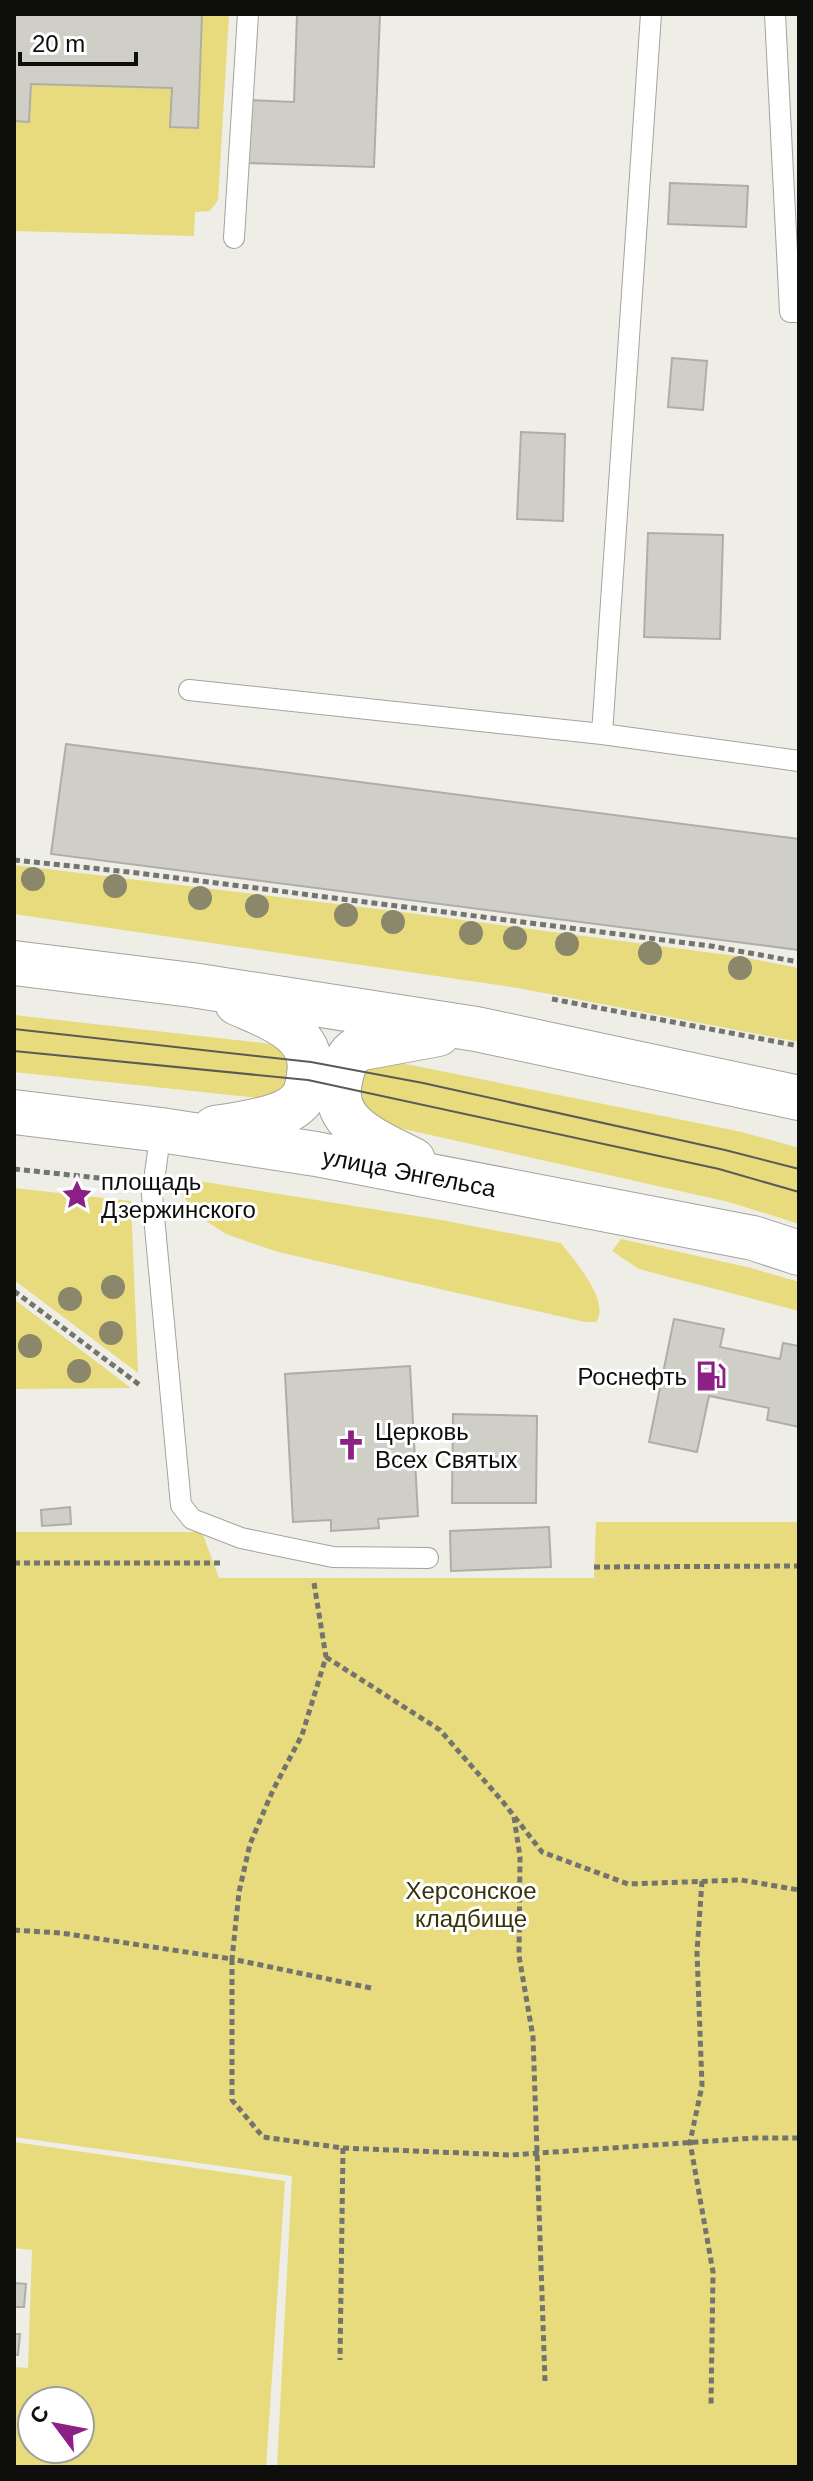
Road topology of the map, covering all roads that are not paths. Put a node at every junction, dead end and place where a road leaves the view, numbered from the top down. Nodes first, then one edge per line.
1 (248, 14) edge
2 (651, 14) edge
3 (775, 14) edge
4 (234, 238) dead end
5 (799, 312) edge
6 (189, 690) dead end
7 (602, 734) junction
8 (799, 761) edge
9 (14, 963) edge
10 (192, 985) junction
11 (476, 1029) junction
12 (799, 1098) edge
13 (14, 1112) edge
14 (161, 1130) junction
15 (450, 1178) junction
16 (799, 1253) edge
17 (428, 1558) dead end

1 - 4 lane
2 - 7 lane
3 - 5 lane
6 - 7 lane
7 - 8 lane
9 - 10 main road
10 - 11 main road
10 - 14 main road
11 - 12 main road
11 - 15 main road
13 - 14 main road, улица Энгельса
14 - 15 main road, улица Энгельса
14 - 17 lane
15 - 16 main road, улица Энгельса

